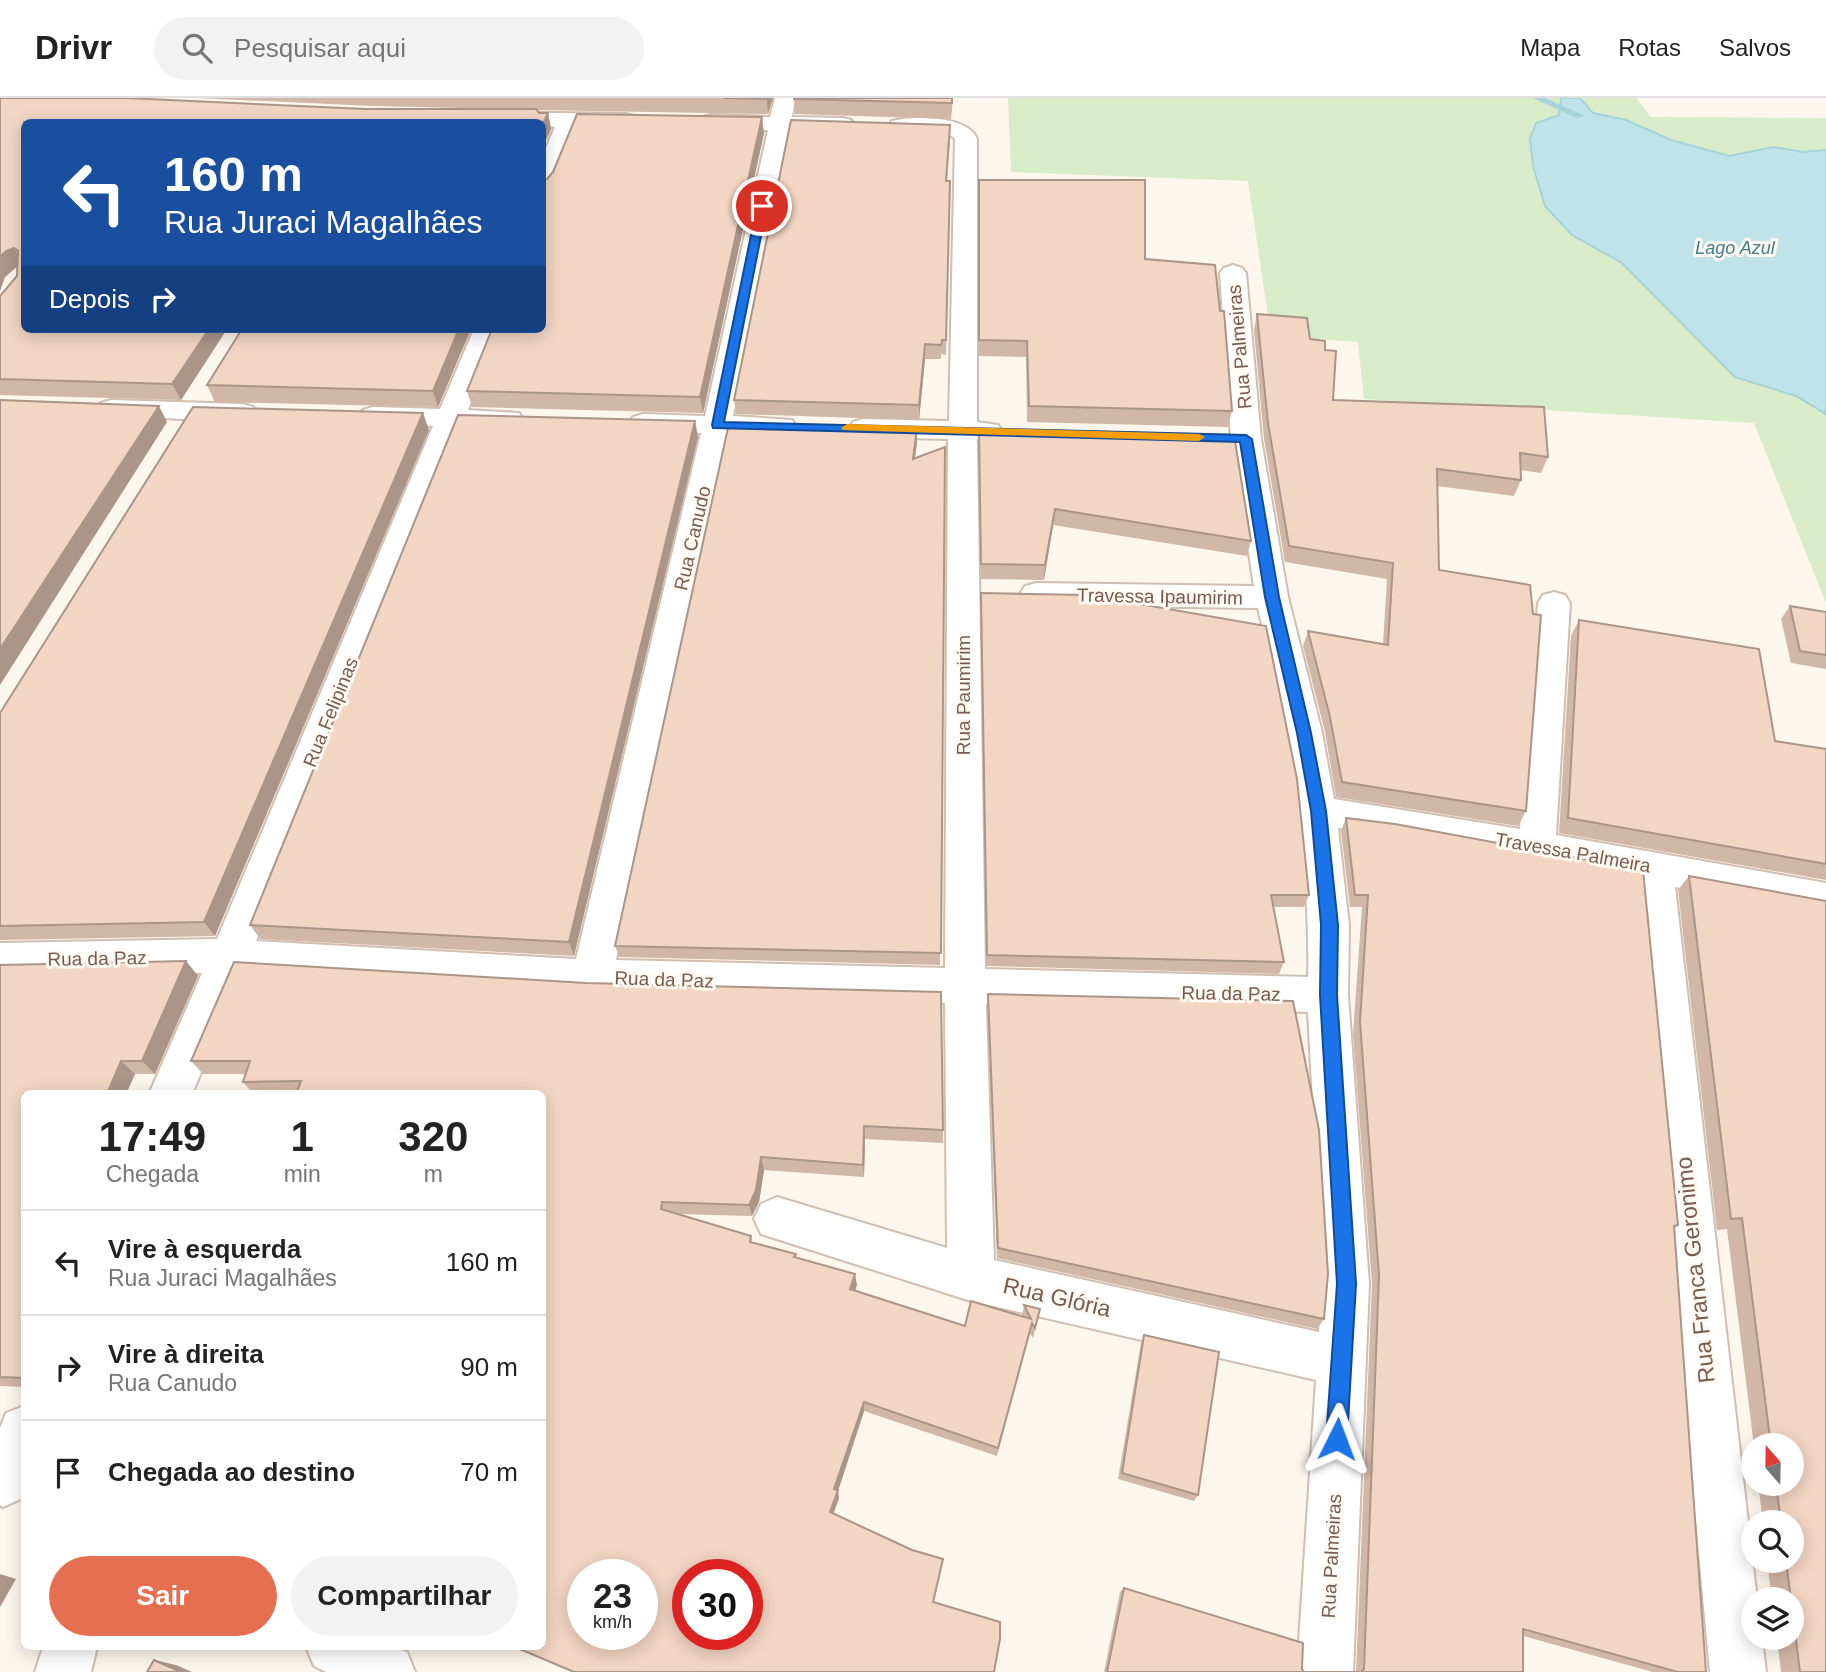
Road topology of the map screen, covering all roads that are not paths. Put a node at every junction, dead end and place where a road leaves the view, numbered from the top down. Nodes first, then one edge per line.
1 (782, 111) edge
2 (471, 118) edge
3 (520, 119) edge
4 (546, 120) edge
5 (569, 120) junction
6 (653, 122) edge
7 (695, 122) edge
8 (546, 177) edge
9 (1233, 273) dead end
10 (485, 333) edge
11 (82, 408) edge
12 (274, 414) edge
13 (342, 415) edge
14 (452, 417) junction
15 (536, 419) edge
16 (620, 422) edge
17 (718, 425) junction
18 (961, 430) junction
19 (1016, 432) edge
20 (986, 594) junction
21 (1272, 597) junction
22 (1554, 603) dead end
23 (1318, 811) junction
24 (1537, 846) junction
25 (1654, 867) junction
26 (1826, 899) edge
27 (230, 956) junction
28 (0, 960) edge
29 (593, 977) junction
30 (963, 988) junction
31 (1328, 995) junction
32 (172, 1090) edge
33 (777, 1219) dead end
34 (971, 1278) junction
35 (1341, 1361) junction
36 (21, 1442) edge
37 (9, 1485) edge
38 (70, 1650) edge
39 (339, 1650) edge
40 (63, 1672) edge
41 (387, 1672) edge
42 (1325, 1672) edge
43 (1738, 1672) edge

1 - 7 street
1 - 17 street, Rua Canudo
1 - 18 street, Rua Paumirim
2 - 3 street
4 - 5 street
5 - 6 street
5 - 8 street
9 - 21 street, Rua Palmeiras
10 - 14 street, Rua Felipinas
11 - 12 street
13 - 14 street
14 - 15 street
14 - 27 street, Rua Felipinas
16 - 17 street
17 - 18 street
17 - 29 street, Rua Canudo
18 - 19 street
18 - 20 street, Rua Paumirim
20 - 21 street, Travessa Ipaumirim
20 - 30 street, Rua Paumirim
21 - 23 street, Rua Palmeiras
22 - 24 street
23 - 24 street, Travessa Palmeira
23 - 31 street, Rua Palmeiras
24 - 25 street, Travessa Palmeira
25 - 26 street, Travessa Palmeira
25 - 43 street, Rua Franca Geronimo
27 - 28 street, Rua da Paz
27 - 29 street, Rua da Paz
27 - 32 street, Rua Felipinas
29 - 30 street, Rua da Paz
30 - 31 street, Rua da Paz
30 - 34 street, Rua Paumirim
31 - 35 street, Rua Palmeiras
33 - 34 street, Rua Glória
34 - 35 street, Rua Glória
35 - 42 street, Rua Palmeiras
36 - 37 street
38 - 40 street
39 - 41 street

